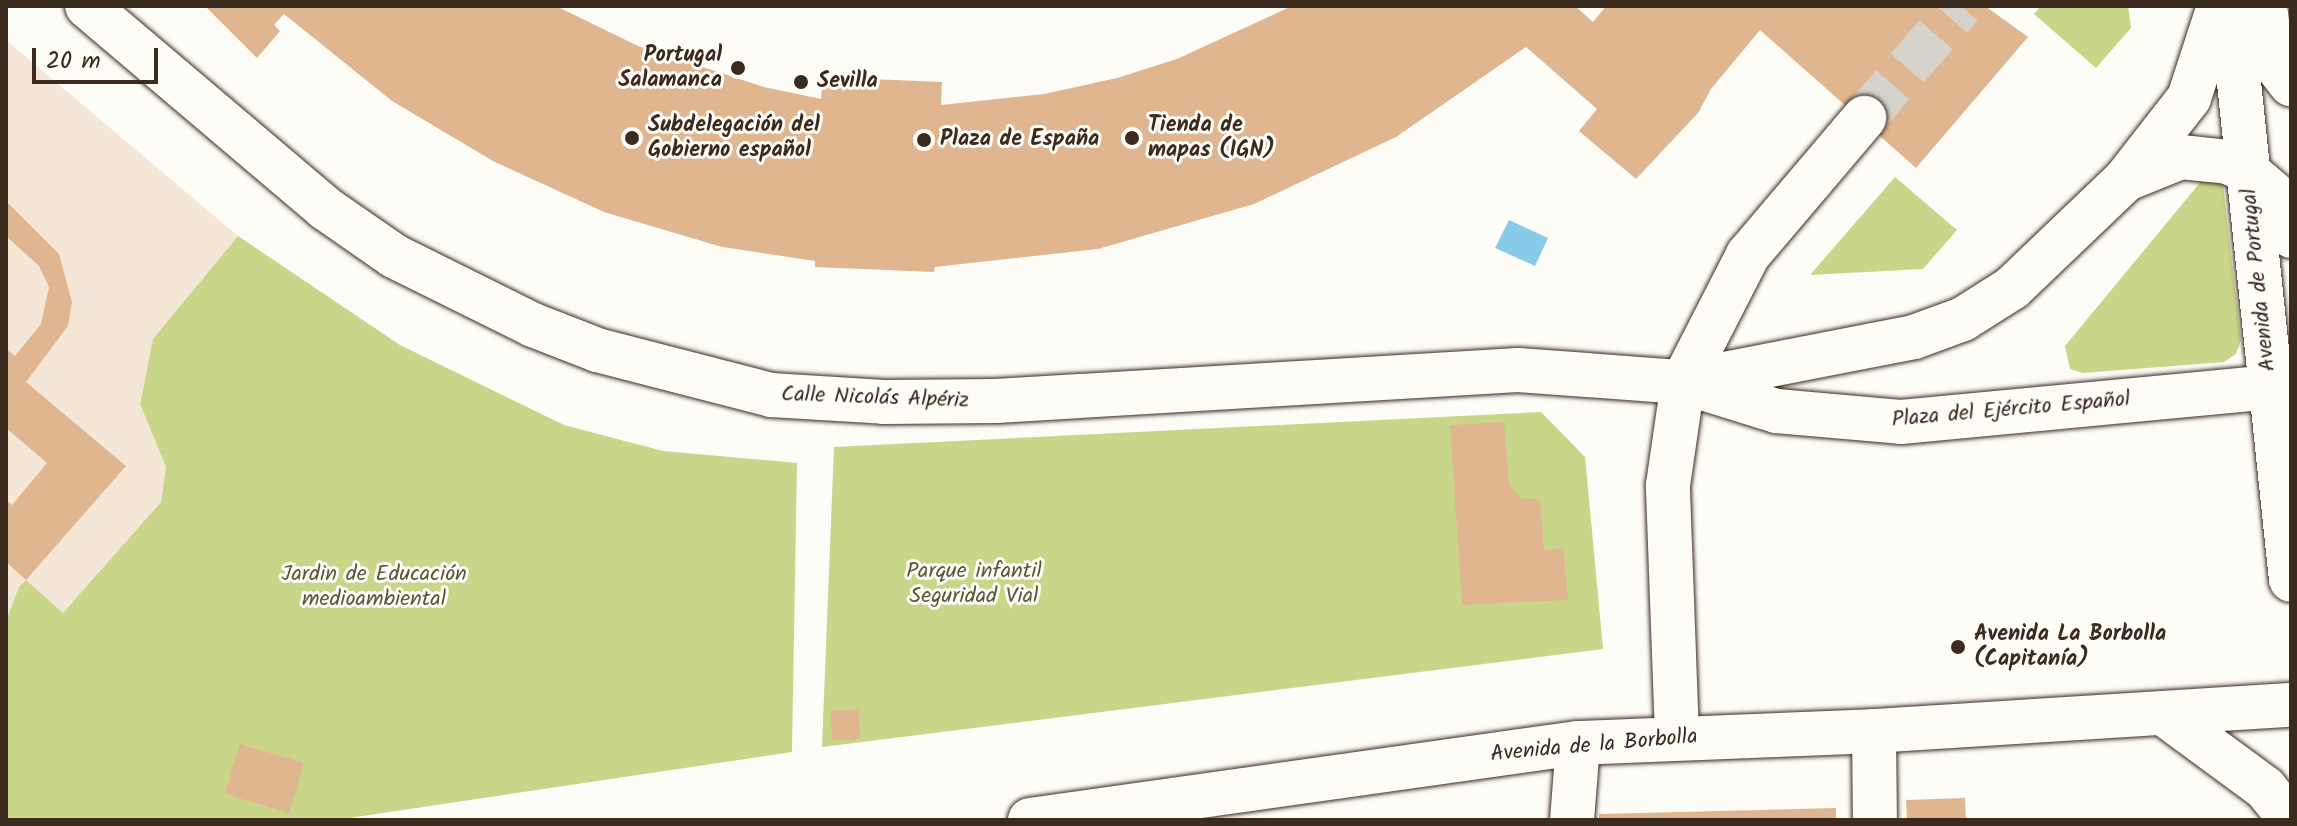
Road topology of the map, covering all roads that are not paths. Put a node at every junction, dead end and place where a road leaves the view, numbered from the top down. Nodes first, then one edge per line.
1 (87, 6) edge
2 (2219, 6) edge
3 (2231, 6) edge
4 (2265, 6) edge
5 (2291, 84) edge
6 (1864, 118) tunnel mouth
7 (2247, 171) junction
8 (2125, 180) junction
9 (2291, 236) edge
10 (1683, 382) junction
11 (2271, 387) junction
12 (2291, 580) edge
13 (2291, 705) edge
14 (2163, 713) junction
15 (1874, 731) junction
16 (1677, 736) junction
17 (1578, 743) junction
18 (1030, 820) edge
19 (1572, 820) edge
20 (1875, 820) edge
21 (2291, 820) edge

1 - 10 street, Calle Nicolás Alpériz
2 - 8 street
3 - 7 street, Avenida de Portugal
4 - 5 street
6 - 10 street
7 - 8 street
7 - 9 street, Avenida de Portugal
7 - 11 street, Avenida de Portugal
8 - 10 street
10 - 11 street, Plaza del Ejército Español
10 - 16 street
11 - 12 street, Avenida de Portugal
13 - 14 street, Avenida de la Borbolla
14 - 15 street, Avenida de la Borbolla
14 - 21 street
15 - 16 street, Avenida de la Borbolla
15 - 20 street
16 - 17 street, Avenida de la Borbolla
17 - 18 street, Avenida de la Borbolla
17 - 19 street

